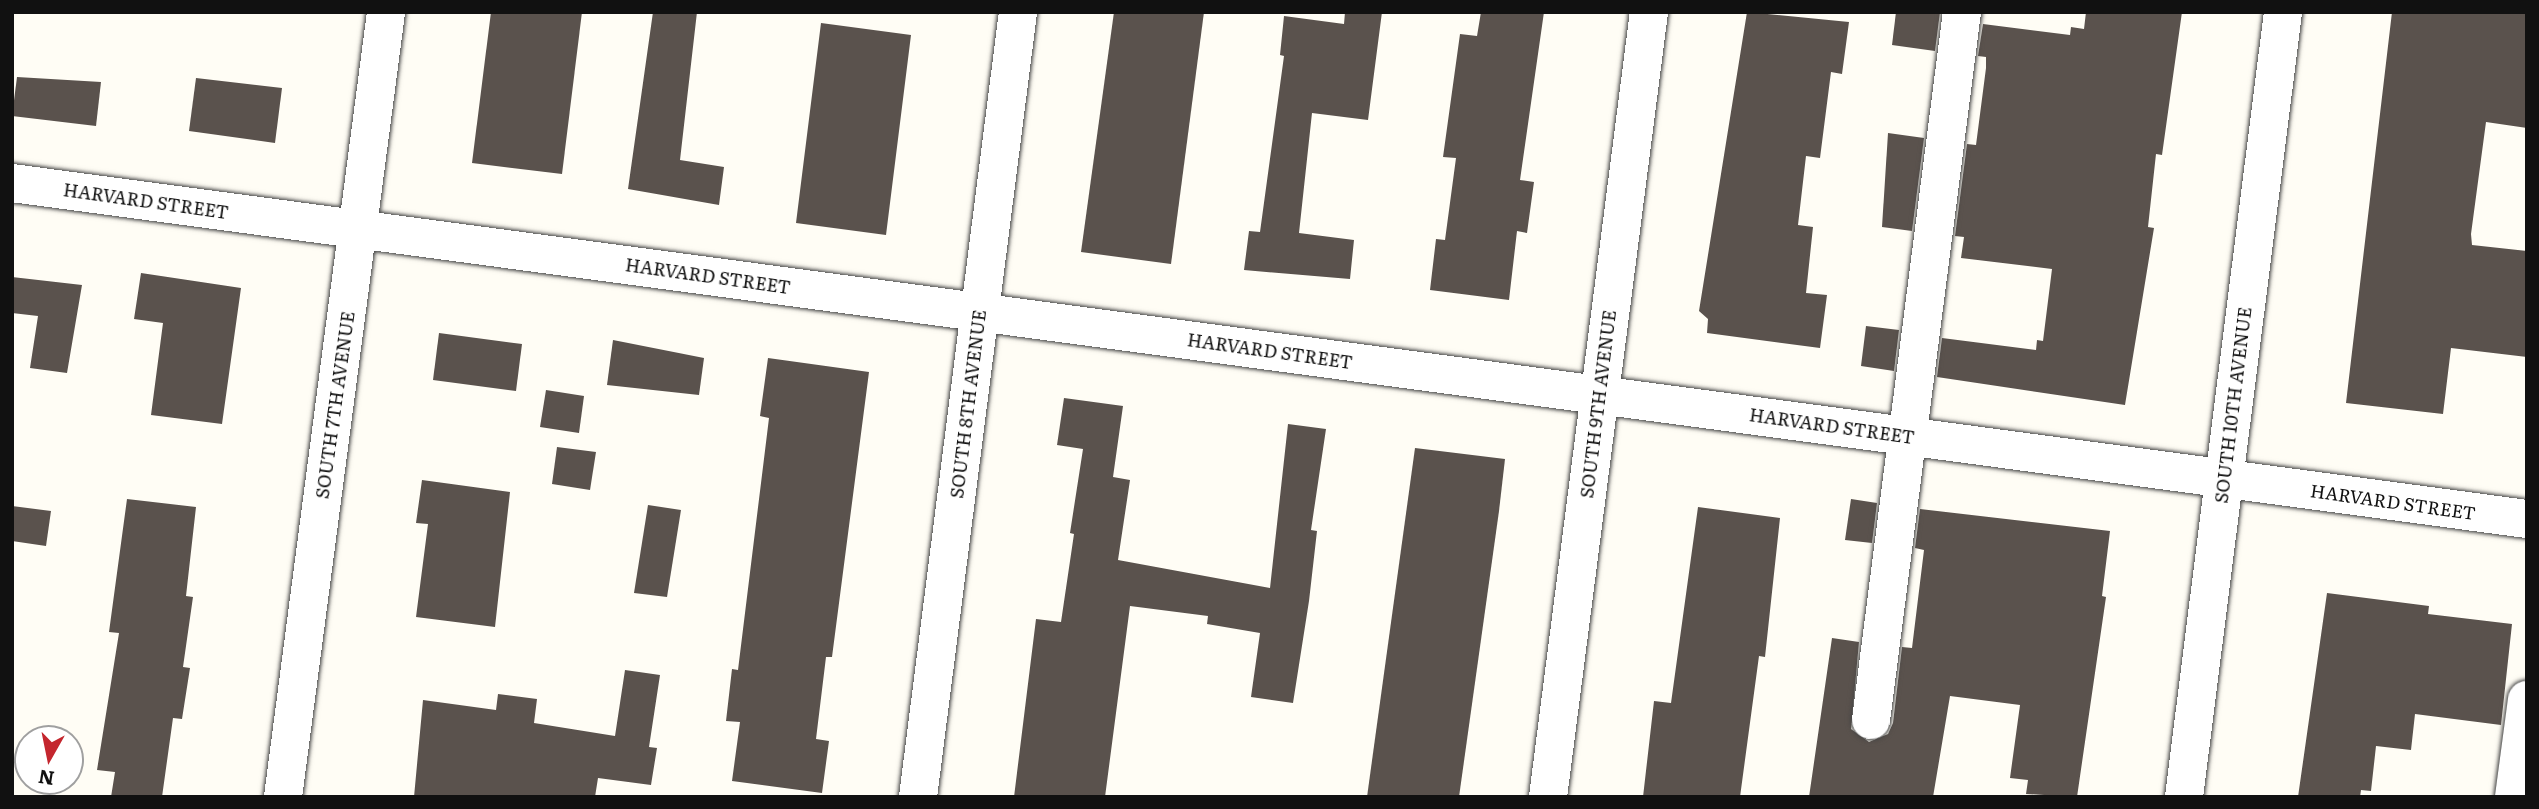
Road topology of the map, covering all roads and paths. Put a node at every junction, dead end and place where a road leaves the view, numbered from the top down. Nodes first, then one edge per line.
1 (386, 12) edge
2 (1018, 12) edge
3 (1649, 12) edge
4 (1962, 12) edge
5 (2283, 12) edge
6 (12, 183) edge
7 (359, 229) junction
8 (979, 312) junction
9 (1600, 395) junction
10 (1908, 436) junction
11 (2224, 479) junction
12 (2527, 520) edge
13 (2527, 701) edge
14 (1871, 720) dead end
15 (284, 797) edge
16 (918, 797) edge
17 (1548, 797) edge
18 (2184, 797) edge
19 (2514, 797) edge

1 - 7 street, SOUTH 7TH AVENUE
2 - 8 street, SOUTH 8TH AVENUE
3 - 9 street, SOUTH 9TH AVENUE
4 - 10 street
5 - 11 street, SOUTH 10TH AVENUE
6 - 7 street, HARVARD STREET
7 - 8 street, HARVARD STREET
7 - 15 street, SOUTH 7TH AVENUE
8 - 9 street, HARVARD STREET
8 - 16 street, SOUTH 8TH AVENUE
9 - 10 street, HARVARD STREET
9 - 17 street, SOUTH 9TH AVENUE
10 - 11 street, HARVARD STREET
10 - 14 street
11 - 12 street, HARVARD STREET
11 - 18 street, SOUTH 10TH AVENUE
13 - 19 street

